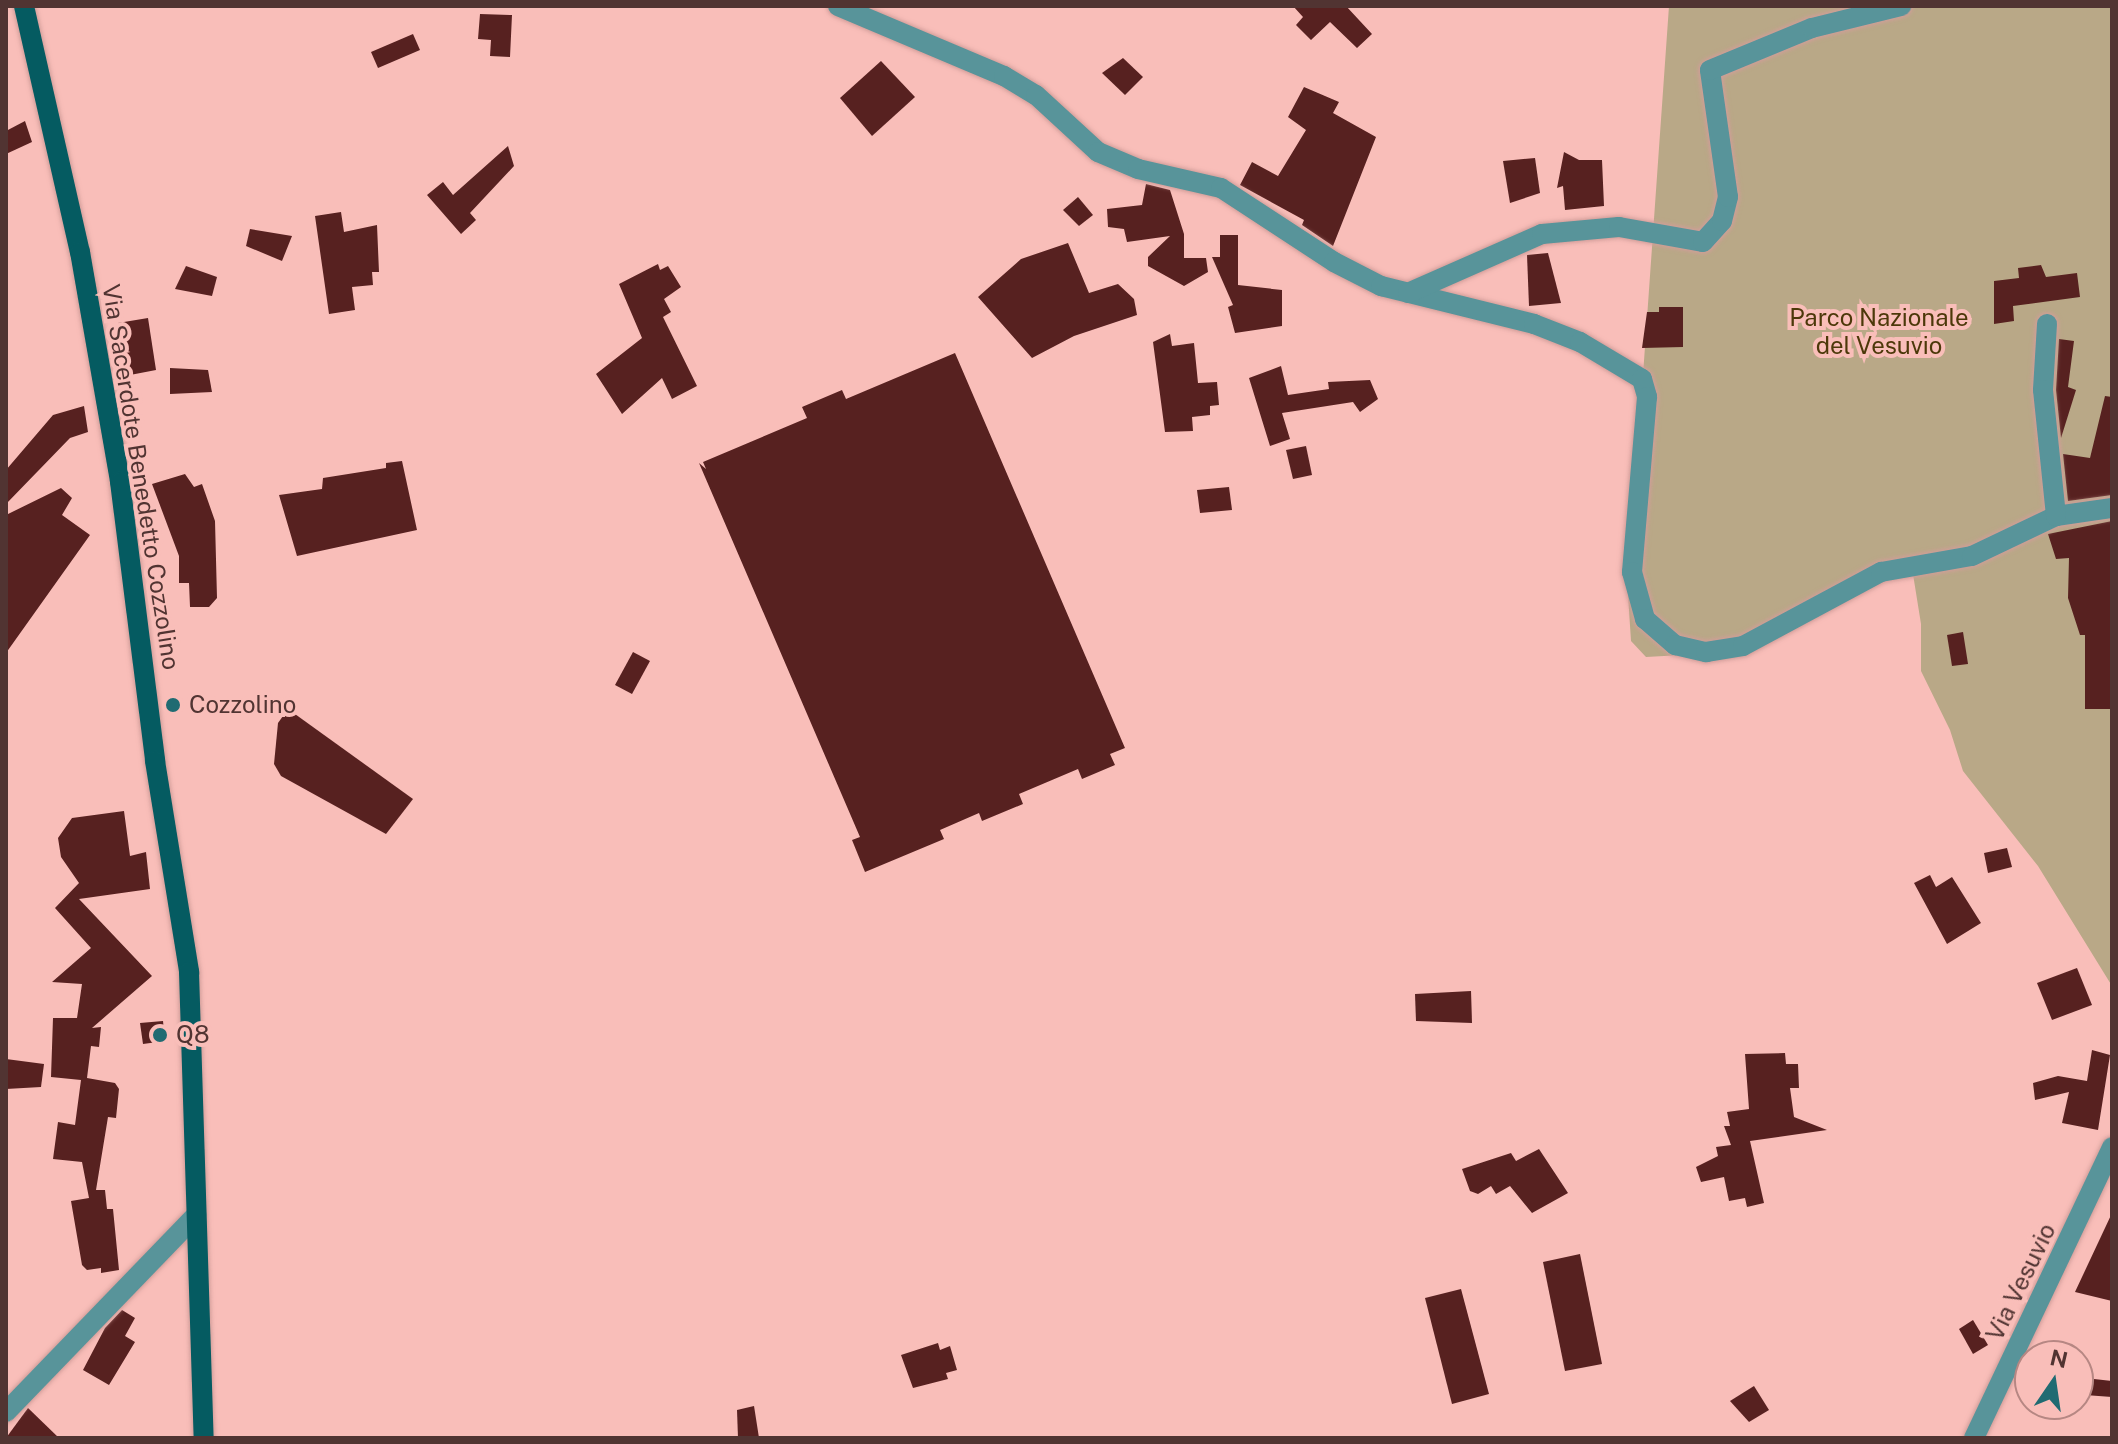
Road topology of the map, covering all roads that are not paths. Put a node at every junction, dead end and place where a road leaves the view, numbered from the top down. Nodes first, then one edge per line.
1 (24, 6) edge
2 (838, 6) edge
3 (1901, 6) edge
4 (1408, 293) junction
5 (2047, 324) dead end
6 (2112, 508) edge
7 (2056, 516) junction
8 (2112, 1147) edge
9 (196, 1215) junction
10 (6, 1412) edge
11 (204, 1438) edge
12 (1974, 1438) edge

1 - 9 main road, Via Sacerdote Benedetto Cozzolino
2 - 4 street
3 - 4 street
4 - 7 street
5 - 7 street
6 - 7 street
8 - 12 street, Via Vesuvio
9 - 10 street
9 - 11 main road, Via Sacerdote Benedetto Cozzolino

